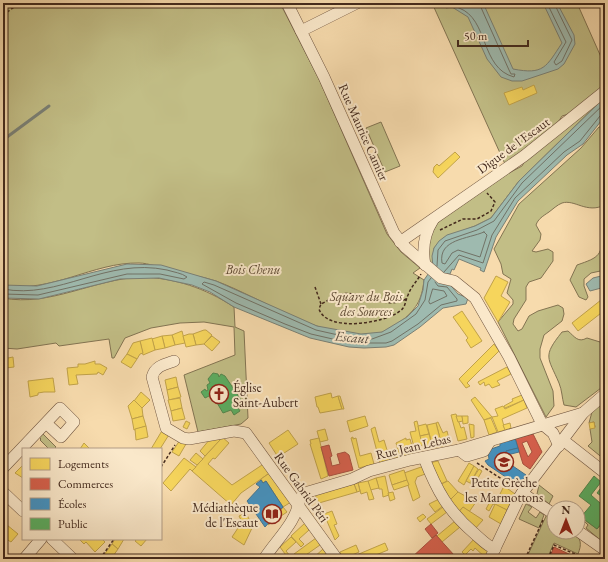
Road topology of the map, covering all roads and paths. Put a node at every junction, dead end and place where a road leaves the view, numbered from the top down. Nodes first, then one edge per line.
1 (20, 3) edge
2 (287, 3) edge
3 (357, 3) edge
4 (3, 15) edge
5 (301, 31) junction
6 (605, 91) edge
7 (487, 181) junction
8 (435, 218) junction
9 (436, 231) dead end
10 (400, 242) junction
11 (428, 267) junction
12 (315, 287) dead end
13 (406, 298) junction
14 (321, 304) junction
15 (174, 361) dead end
16 (605, 394) edge
17 (583, 413) junction
18 (46, 423) dead end
19 (542, 424) junction
20 (181, 436) junction
21 (561, 443) junction
22 (22, 448) edge
23 (22, 448) edge
24 (424, 458) junction
25 (472, 460) dead end
26 (162, 465) edge
27 (3, 468) edge
28 (605, 474) edge
29 (3, 492) edge
30 (522, 493) junction
31 (299, 505) junction
32 (546, 509) edge
33 (22, 510) edge
34 (546, 521) edge
35 (586, 537) edge
36 (40, 540) edge
37 (53, 540) edge
38 (113, 540) edge
39 (605, 550) edge
40 (492, 554) edge
41 (582, 557) dead end
42 (24, 559) edge
43 (74, 559) edge
44 (100, 559) edge
45 (264, 559) edge
46 (337, 559) edge
47 (525, 559) edge
48 (548, 559) edge

1 - 4 path
2 - 5 street, Rue Maurice Camier
3 - 5 street
5 - 10 street, Rue Maurice Camier
6 - 7 street, Digue de l'Escaut
7 - 8 street, Digue de l'Escaut
7 - 9 path
8 - 10 street, Digue de l'Escaut
8 - 11 street, Digue de l'Escaut
10 - 11 street, Rue Maurice Camier
11 - 13 path
11 - 19 street, Rue Maurice Camier
12 - 14 path
13 - 14 path
13 - 14 path
15 - 20 street
16 - 17 street
17 - 19 street, Rue Jean Lebas
17 - 21 street
18 - 23 street
19 - 21 street, Rue Maurice Camier
19 - 24 street, Rue Jean Lebas
20 - 26 path
20 - 31 street, Rue Gabriel Péri
21 - 28 street, Rue Maurice Camier
21 - 30 street
22 - 27 street
24 - 31 street, Rue Jean Lebas
24 - 40 street
25 - 30 path
29 - 33 street
30 - 32 street
30 - 40 street
31 - 45 street, Rue Jean Lebas
31 - 46 street, Rue Gabriel Péri
34 - 47 path
35 - 39 street
36 - 42 street
37 - 43 street
38 - 44 path
41 - 48 path

